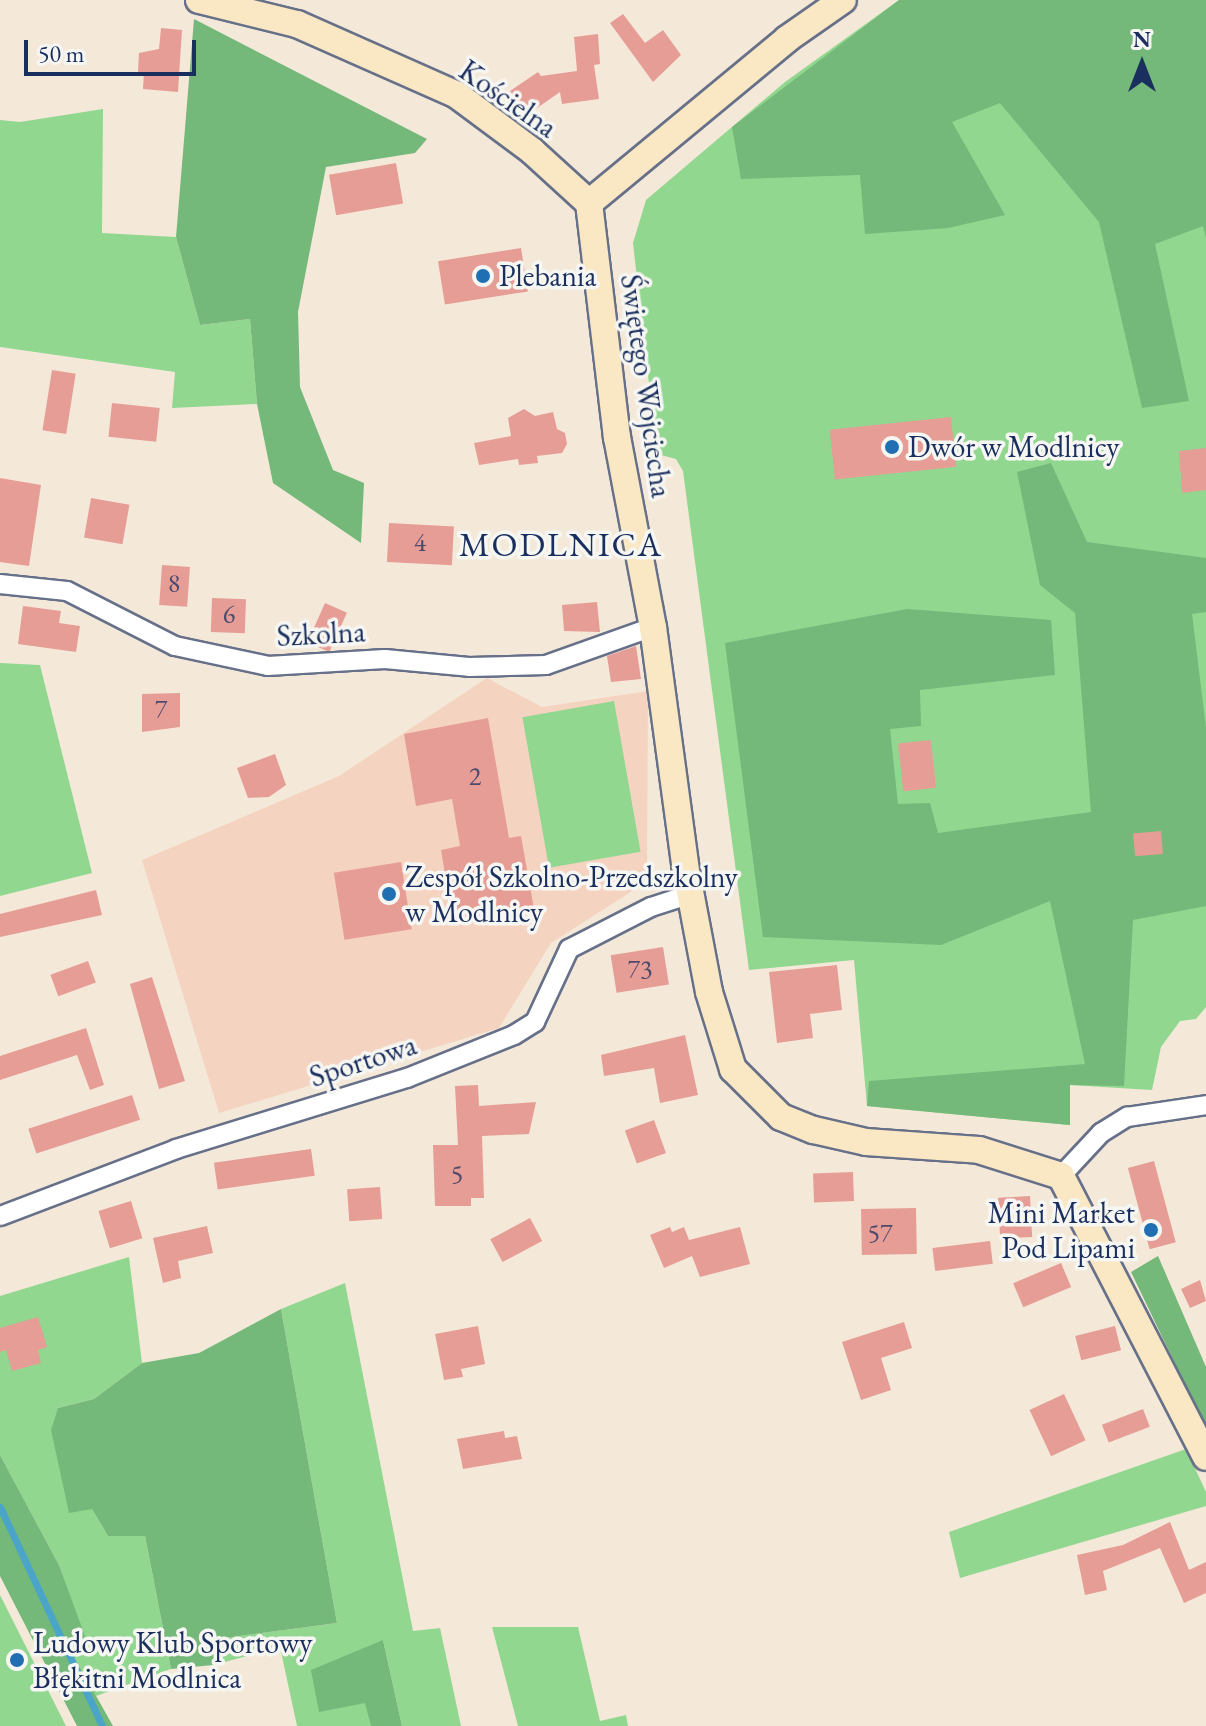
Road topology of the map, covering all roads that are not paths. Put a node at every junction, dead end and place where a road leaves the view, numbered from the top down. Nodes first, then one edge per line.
1 (199, 0) edge
2 (843, 0) edge
3 (589, 203) junction
4 (0, 584) edge
5 (653, 627) junction
6 (694, 893) junction
7 (1206, 1105) edge
8 (1061, 1176) junction
9 (0, 1216) edge
10 (1206, 1457) edge

1 - 3 street, Kościelna
2 - 3 street
3 - 5 street, Świętego Wojciecha
4 - 5 street, Szkolna
5 - 6 street, Świętego Wojciecha
6 - 8 street, Świętego Wojciecha
6 - 9 street, Sportowa
7 - 8 street
8 - 10 street

